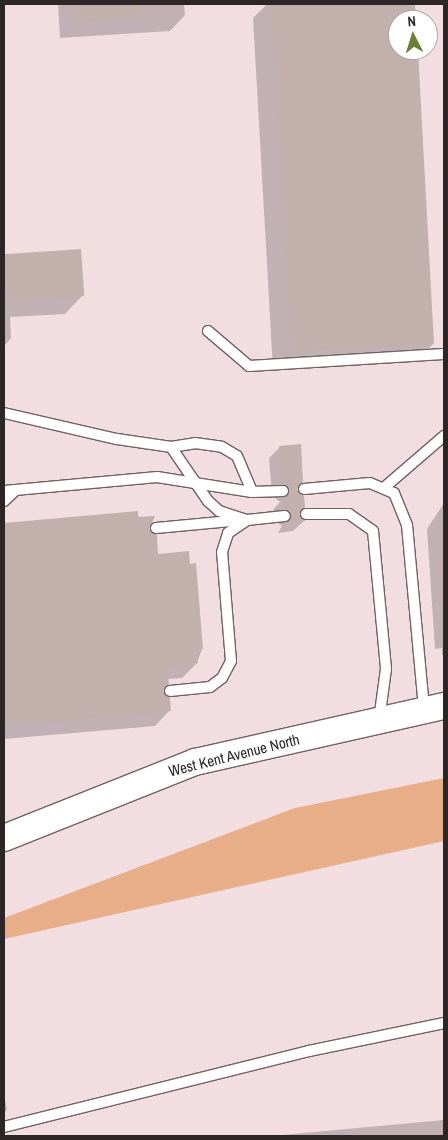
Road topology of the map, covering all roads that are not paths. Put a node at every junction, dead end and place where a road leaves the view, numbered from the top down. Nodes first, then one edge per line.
1 (208, 331) dead end
2 (444, 354) edge
3 (4, 412) edge
4 (444, 436) edge
5 (171, 447) junction
6 (196, 483) junction
7 (386, 486) junction
8 (304, 489) dead end
9 (17, 490) junction
10 (4, 491) edge
11 (283, 491) dead end
12 (252, 492) junction
13 (4, 501) edge
14 (306, 514) dead end
15 (285, 516) dead end
16 (248, 520) junction
17 (156, 528) dead end
18 (170, 691) dead end
19 (434, 708) edge
20 (379, 720) junction
21 (4, 838) edge
22 (444, 1023) edge
23 (4, 1127) edge

1 - 2 lane
3 - 5 lane
4 - 7 lane
5 - 6 lane
5 - 12 lane
6 - 9 lane
6 - 12 lane
6 - 16 lane
7 - 8 lane
7 - 19 lane
9 - 10 lane
9 - 13 lane
11 - 12 lane
14 - 20 lane
15 - 16 lane
16 - 17 lane
16 - 18 lane
19 - 20 street, West Kent Avenue North
20 - 21 street, West Kent Avenue North
22 - 23 lane

